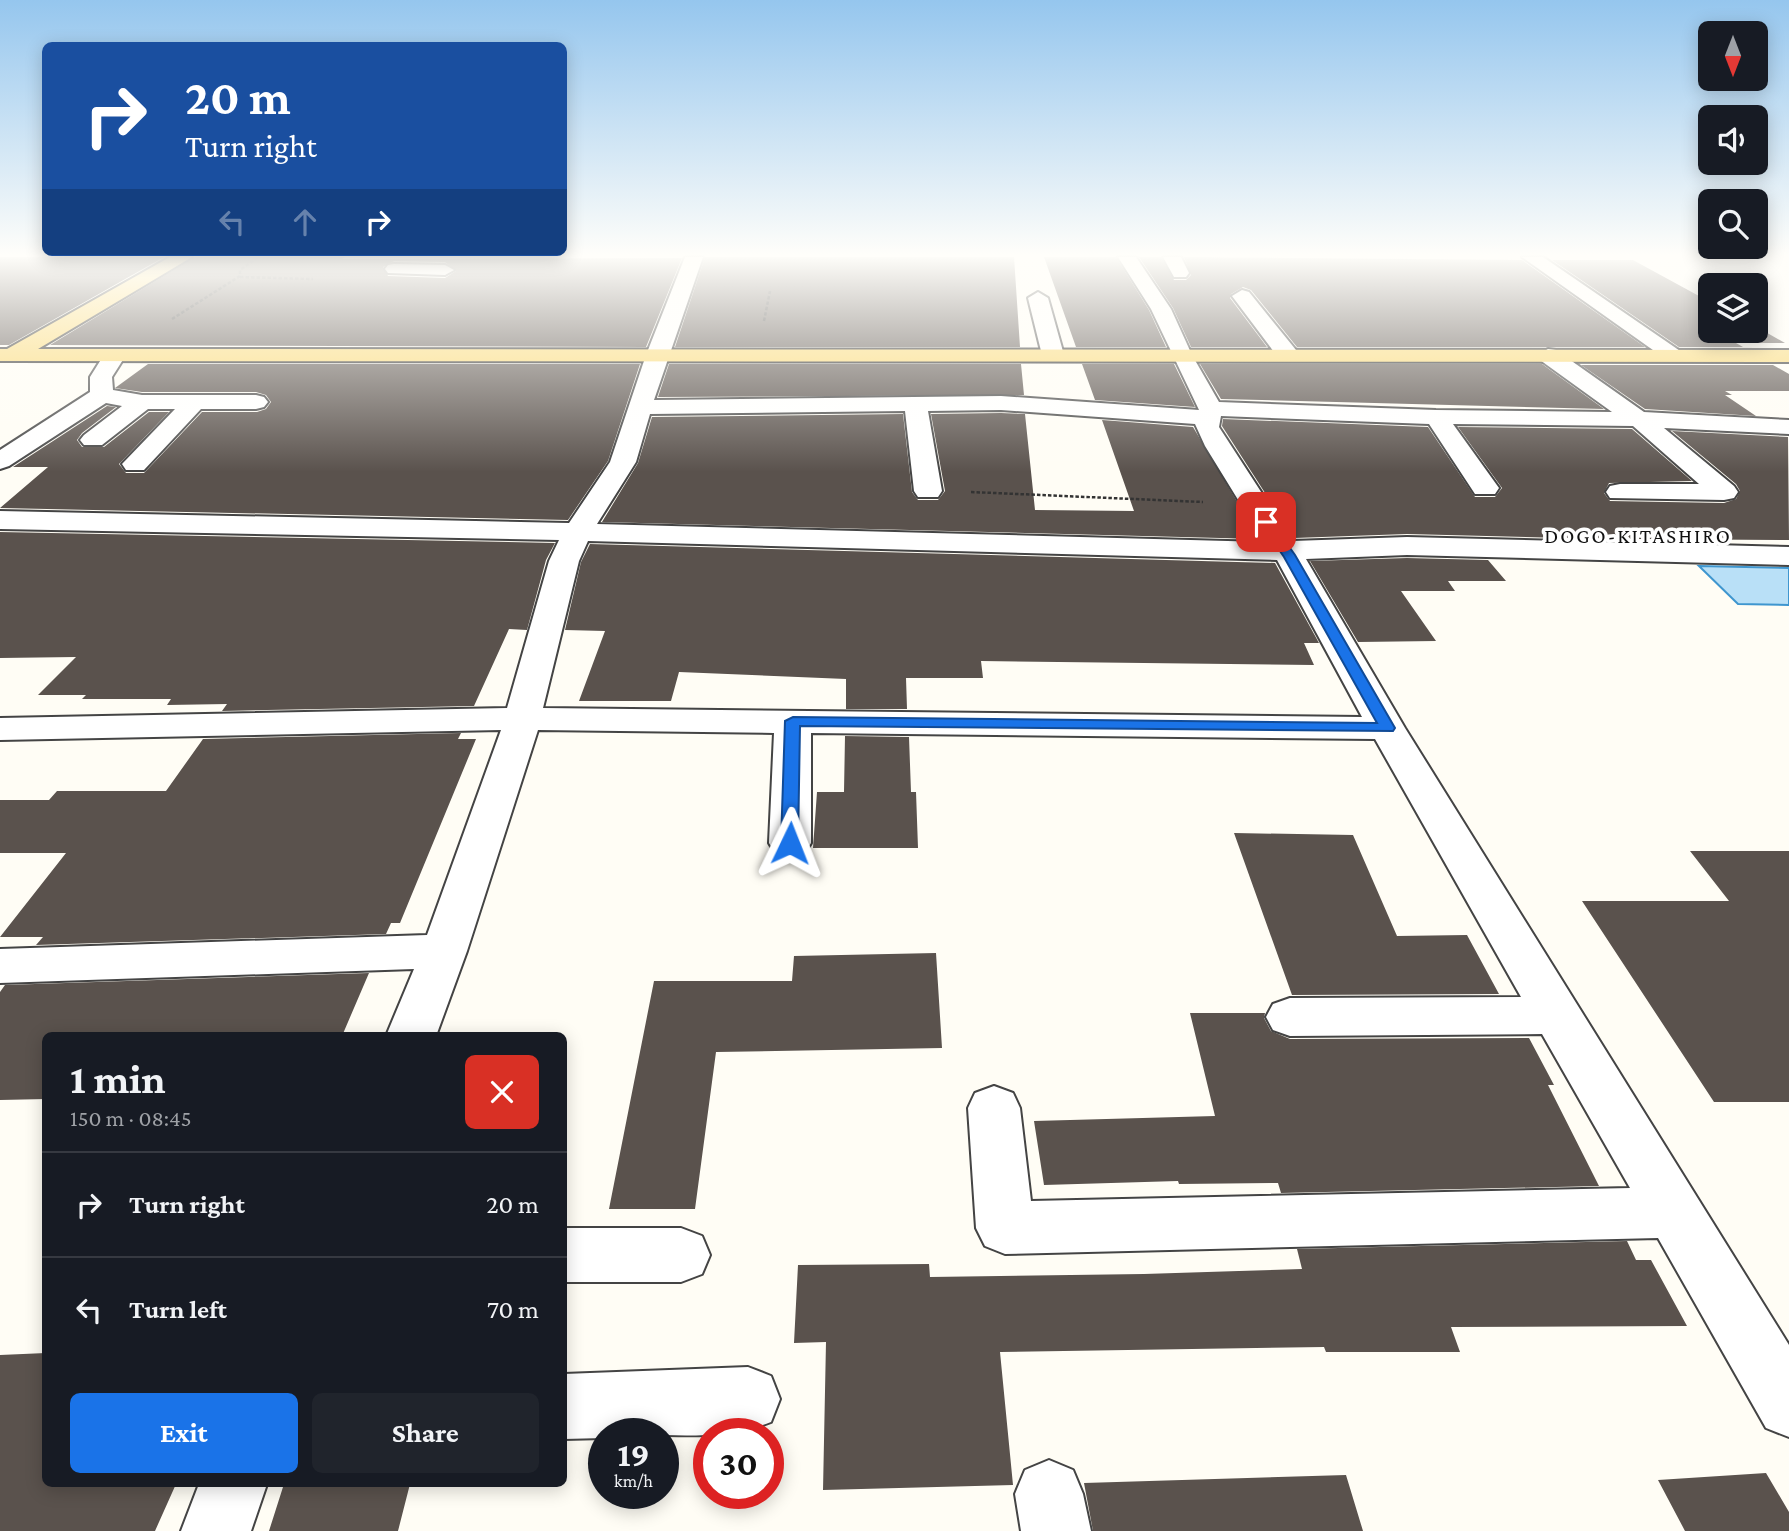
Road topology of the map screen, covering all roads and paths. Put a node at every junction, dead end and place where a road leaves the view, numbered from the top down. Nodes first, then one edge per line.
1 (56, 328) edge
2 (157, 328) edge
3 (667, 328) edge
4 (1046, 328) edge
5 (1169, 328) edge
6 (1267, 328) edge
7 (1636, 328) edge
8 (115, 355) junction
9 (657, 355) junction
10 (1053, 355) junction
11 (1181, 355) junction
12 (1288, 355) junction
13 (1548, 355) junction
14 (1675, 355) junction
15 (1789, 356) edge
16 (4, 358) edge
17 (103, 395) junction
18 (142, 402) junction
19 (195, 402) junction
20 (256, 402) dead end
21 (912, 404) junction
22 (643, 407) junction
23 (1210, 413) junction
24 (1436, 417) junction
25 (1637, 419) junction
26 (1789, 427) edge
27 (93, 440) dead end
28 (0, 461) edge
29 (135, 464) dead end
30 (1485, 488) dead end
31 (928, 491) joint
32 (1620, 492) dead end
33 (1256, 504) junction
34 (0, 520) edge
35 (577, 532) junction
36 (1283, 549) junction
37 (1789, 556) edge
38 (522, 719) junction
39 (793, 721) junction
40 (1387, 728) junction
41 (0, 729) edge
42 (790, 843) dead end
43 (444, 951) junction
44 (0, 966) edge
45 (1558, 1015) junction
46 (1290, 1017) dead end
47 (413, 1032) edge
48 (994, 1108) dead end
49 (1674, 1212) junction
50 (567, 1255) edge
51 (681, 1255) dead end
52 (748, 1399) dead end
53 (1789, 1405) edge
54 (567, 1407) edge
55 (232, 1487) edge
56 (216, 1531) edge

1 - 16 main road
2 - 8 path
3 - 9 street
4 - 10 street
5 - 11 street
6 - 12 street
7 - 14 street
8 - 9 main road
8 - 16 main road
8 - 17 street
9 - 10 main road
9 - 22 street
10 - 11 main road
11 - 12 main road
11 - 23 street
12 - 13 main road
13 - 14 main road
13 - 25 street
14 - 15 main road
17 - 18 street
17 - 28 street
18 - 19 street
18 - 27 street
19 - 20 street
19 - 29 street
21 - 22 street
21 - 23 street
21 - 31 street
22 - 35 street
23 - 24 street
23 - 33 street
24 - 25 street
24 - 30 street
25 - 26 street
25 - 32 street
31 - 33 path
33 - 36 street
34 - 35 street
35 - 36 street
35 - 38 street
36 - 37 street
36 - 40 street
38 - 39 street
38 - 41 street
38 - 43 street
39 - 40 street
39 - 42 street
40 - 45 street
43 - 44 street
43 - 47 street
45 - 46 street
45 - 49 street
48 - 49 street
49 - 53 street
50 - 51 street
52 - 54 street
55 - 56 street

